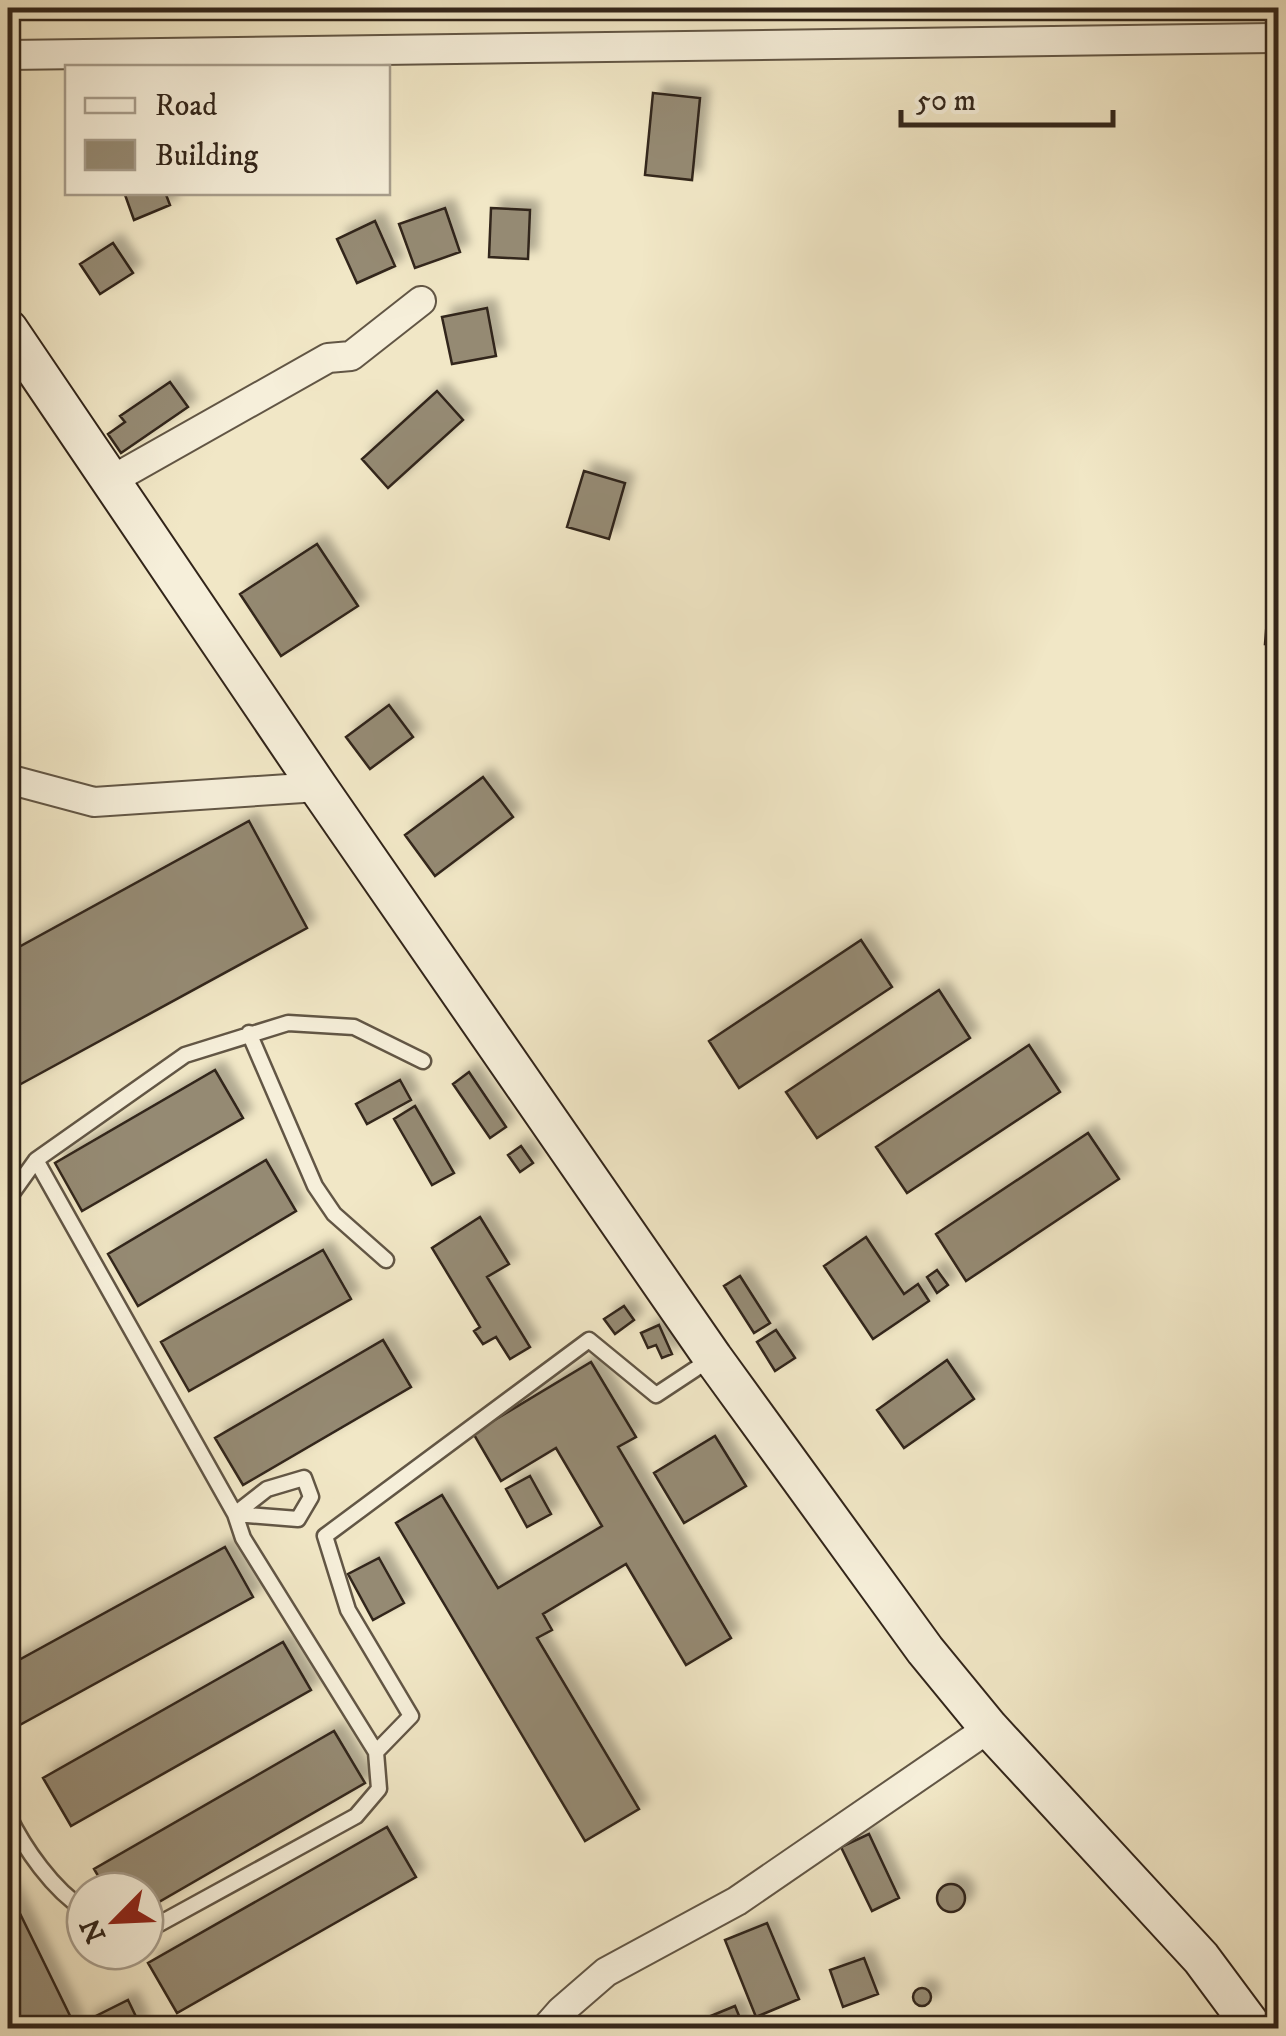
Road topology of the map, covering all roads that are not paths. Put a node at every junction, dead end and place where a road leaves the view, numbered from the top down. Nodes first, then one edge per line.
1 (1278, 38) edge
2 (8, 55) edge
3 (420, 301) dead end
4 (8, 329) edge
5 (112, 480) junction
6 (8, 779) edge
7 (318, 787) junction
8 (249, 1033) junction
9 (423, 1061) dead end
10 (36, 1160) junction
11 (8, 1199) edge
12 (386, 1260) dead end
13 (713, 1358) junction
14 (235, 1514) junction
15 (989, 1728) junction
16 (376, 1752) junction
17 (8, 1815) edge
18 (65, 1894) edge
19 (165, 1921) edge
20 (546, 2028) edge
21 (1254, 2028) edge

1 - 2 street
3 - 5 street
4 - 5 main road
5 - 7 main road
6 - 7 street
7 - 13 main road
8 - 9 lane
8 - 10 lane
8 - 12 lane
10 - 11 lane
10 - 14 lane
13 - 15 main road
13 - 16 lane
14 - 14 lane
14 - 16 lane
15 - 20 street
15 - 21 main road
16 - 19 lane
17 - 18 lane

